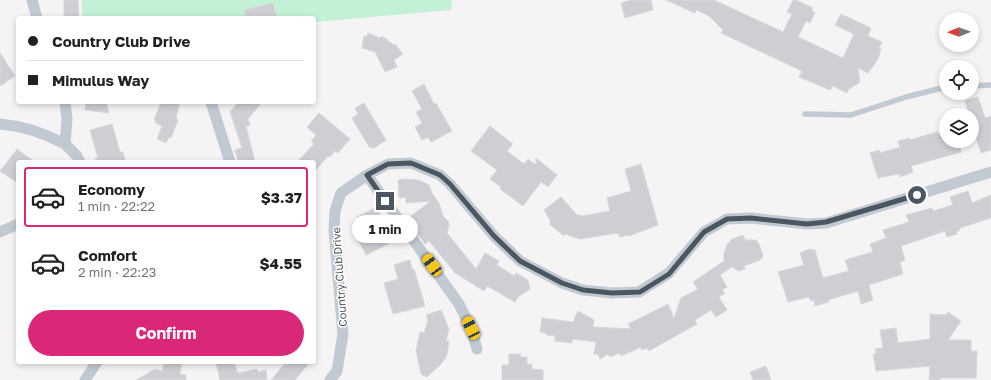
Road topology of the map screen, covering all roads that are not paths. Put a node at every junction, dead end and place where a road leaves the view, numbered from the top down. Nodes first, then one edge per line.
1 (32, 0) edge
2 (36, 16) edge
3 (991, 85) edge
4 (979, 86) edge
5 (939, 89) edge
6 (65, 104) edge
7 (212, 104) edge
8 (805, 114) dead end
9 (0, 124) edge
10 (66, 144) junction
11 (79, 160) edge
12 (229, 160) edge
13 (991, 172) edge
14 (367, 175) junction
15 (16, 225) edge
16 (0, 232) edge
17 (477, 349) dead end
18 (95, 364) edge
19 (86, 380) edge
20 (330, 380) edge

1 - 2 street
3 - 4 lane
5 - 8 lane
6 - 10 street
7 - 12 street
9 - 10 street
10 - 11 street
13 - 14 street, Country Club Drive
14 - 17 street
14 - 20 street, Country Club Drive
15 - 16 street
18 - 19 street

